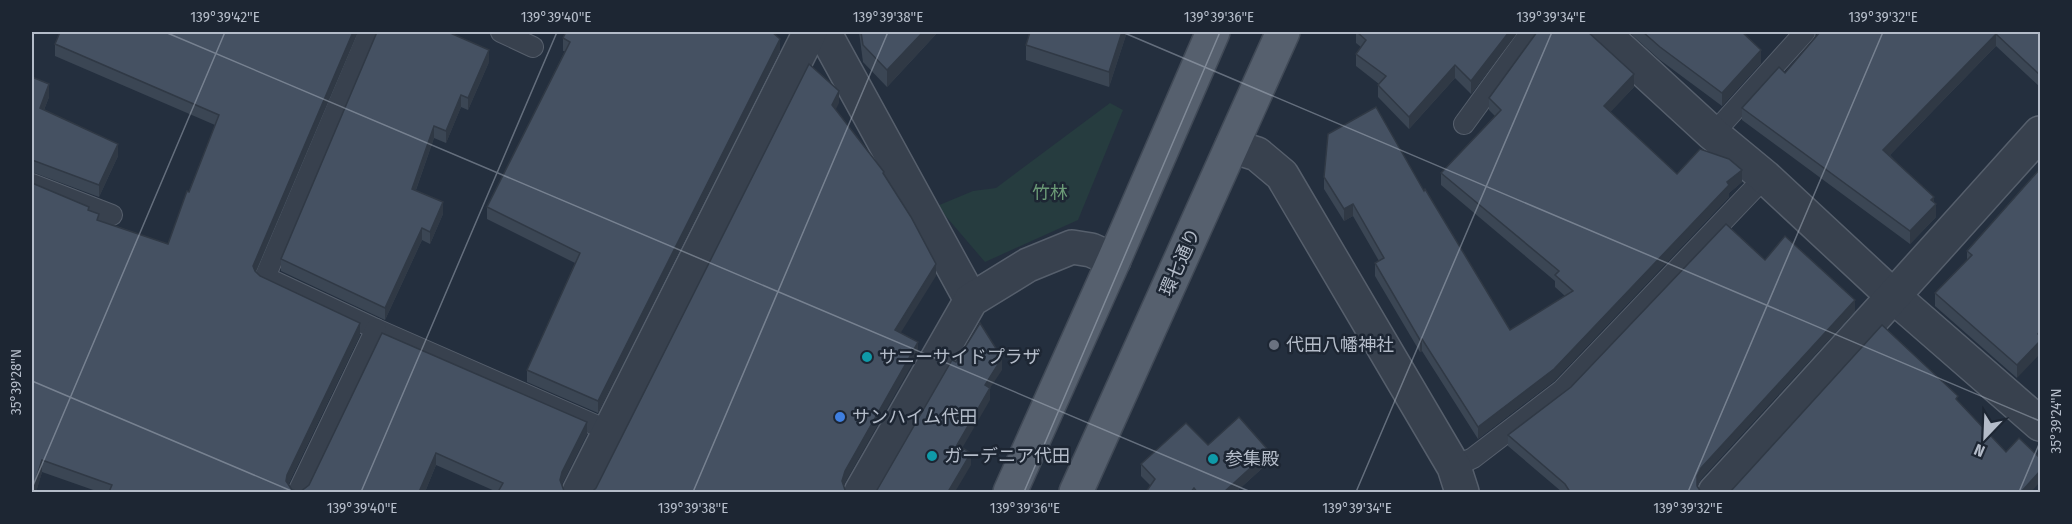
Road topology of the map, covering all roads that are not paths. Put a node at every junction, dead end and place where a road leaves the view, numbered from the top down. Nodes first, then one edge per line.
1 (369, 32) edge
2 (501, 32) edge
3 (810, 32) edge
4 (824, 32) edge
5 (1213, 32) edge
6 (1283, 32) edge
7 (1531, 32) edge
8 (1602, 32) edge
9 (1805, 32) edge
10 (533, 47) dead end
11 (1464, 124) dead end
12 (2040, 133) edge
13 (1713, 134) junction
14 (1232, 146) junction
15 (1765, 177) junction
16 (32, 184) edge
17 (112, 215) dead end
18 (1114, 260) junction
19 (1893, 296) junction
20 (971, 300) junction
21 (376, 329) junction
22 (2040, 424) edge
23 (609, 430) junction
24 (1458, 480) edge
25 (298, 492) edge
26 (579, 492) edge
27 (861, 492) edge
28 (1010, 492) edge
29 (1076, 492) edge
30 (1715, 492) edge

1 - 21 lane
2 - 10 lane
3 - 23 street
4 - 20 street
5 - 18 main road
6 - 14 main road, 環七通り
7 - 11 lane
8 - 13 street
9 - 13 lane
12 - 19 street
13 - 15 street
14 - 24 street
14 - 29 main road, 環七通り
15 - 19 street
15 - 24 lane
16 - 17 lane
18 - 20 street
18 - 28 main road
19 - 22 street
19 - 30 street
20 - 27 street
21 - 23 lane
21 - 25 lane
23 - 26 street

